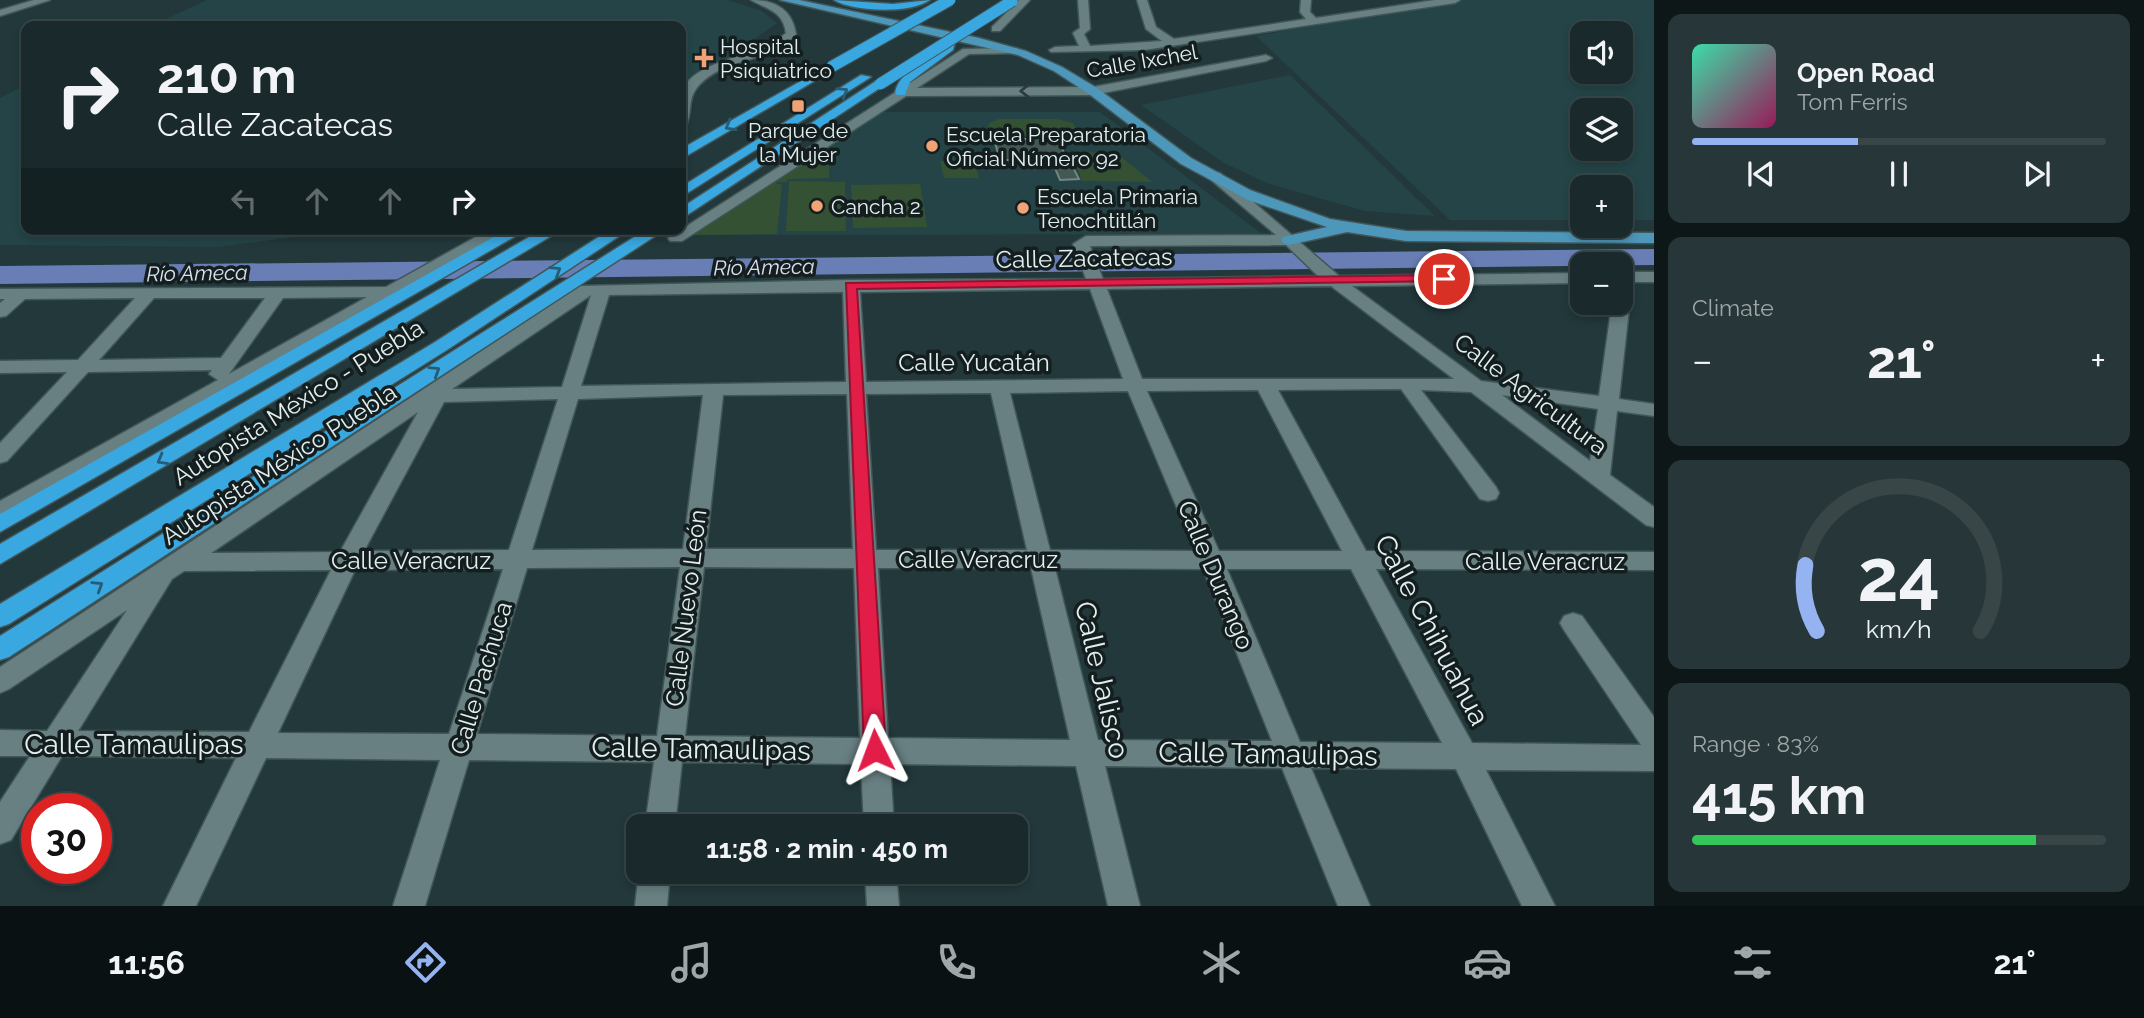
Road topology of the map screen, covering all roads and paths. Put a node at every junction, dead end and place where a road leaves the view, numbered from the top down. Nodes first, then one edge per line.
1 (45, 0) edge
2 (756, 0) edge
3 (785, 0) edge
4 (812, 0) edge
5 (839, 0) edge
6 (926, 0) edge
7 (950, 0) edge
8 (1012, 0) edge
9 (1026, 0) edge
10 (1083, 0) edge
11 (1142, 0) edge
12 (1306, 0) edge
13 (1455, 0) edge
14 (0, 13) edge
15 (954, 21) dead end
16 (1312, 21) junction
17 (996, 29) dead end
18 (1237, 33) junction
19 (951, 39) junction
20 (921, 42) dead end
21 (1171, 42) junction
22 (1144, 47) junction
23 (1086, 49) junction
24 (1055, 50) dead end
25 (1015, 51) junction
26 (1076, 60) dead end
27 (874, 77) junction
28 (903, 86) junction
29 (1099, 90) junction
30 (686, 94) edge
31 (714, 120) dead end
32 (686, 152) edge
33 (1209, 172) junction
34 (686, 189) edge
35 (686, 211) edge
36 (1347, 228) junction
37 (686, 232) edge
38 (495, 235) edge
39 (506, 235) edge
40 (545, 235) edge
41 (613, 235) edge
42 (649, 235) edge
43 (682, 235) edge
44 (1654, 238) edge
45 (676, 239) dead end
46 (483, 245) junction
47 (1295, 245) junction
48 (1328, 276) junction
49 (1633, 277) edge
50 (1654, 277) edge
51 (1094, 278) junction
52 (1570, 278) edge
53 (850, 285) junction
54 (594, 289) junction
55 (279, 291) junction
56 (395, 292) junction
57 (149, 293) junction
58 (0, 294) edge
59 (21, 294) junction
60 (0, 313) edge
61 (1618, 315) edge
62 (226, 364) junction
63 (80, 366) junction
64 (0, 367) edge
65 (1406, 383) junction
66 (1135, 386) junction
67 (1265, 386) junction
68 (1477, 386) junction
69 (999, 387) junction
70 (857, 388) junction
71 (714, 389) junction
72 (569, 393) junction
73 (434, 396) junction
74 (208, 400) junction
75 (1610, 404) junction
76 (1654, 410) edge
77 (0, 456) edge
78 (1599, 477) junction
79 (1488, 493) dead end
80 (0, 511) edge
81 (1654, 519) edge
82 (0, 524) edge
83 (0, 555) edge
84 (692, 558) junction
85 (348, 559) junction
86 (518, 559) junction
87 (866, 559) junction
88 (1041, 559) junction
89 (1211, 560) junction
90 (1654, 561) edge
91 (1361, 562) junction
92 (171, 566) junction
93 (62, 609) junction
94 (0, 617) edge
95 (1573, 623) dead end
96 (79, 629) junction
97 (0, 649) edge
98 (0, 681) edge
99 (1654, 740) edge
100 (0, 743) edge
101 (57, 744) junction
102 (258, 744) junction
103 (459, 746) junction
104 (669, 748) junction
105 (875, 750) junction
106 (1086, 752) junction
107 (1290, 754) junction
108 (1464, 756) junction
109 (1654, 758) edge
110 (661, 814) edge
111 (878, 814) edge
112 (0, 829) edge
113 (654, 884) edge
114 (882, 884) edge
115 (179, 906) edge
116 (409, 906) edge
117 (651, 906) edge
118 (883, 906) edge
119 (1124, 906) edge
120 (1354, 906) edge
121 (1539, 906) edge

1 - 14 street
2 - 30 street
3 - 25 main road
4 - 29 main road
5 - 6 highway
6 - 31 highway
7 -> 32 highway, bridge
8 - 19 highway, bridge
9 - 17 street
10 - 23 street
11 - 21 street
12 - 16 street
13 - 16 street
15 - 20 highway
16 - 18 street
18 - 21 street
18 - 29 street, Calle Ixchel
19 - 27 highway, bridge
19 - 28 highway
21 - 22 street
22 - 23 street
22 - 26 street
23 - 24 street
25 - 28 street
25 - 29 main road
34 -> 27 highway
27 - 35 highway
29 -> 28 street, Calle Ixchel
28 - 37 street
29 - 33 main road
33 - 36 main road
33 - 47 street, Calle Agricultura
36 - 44 main road
36 - 47 main road
38 - 46 street
39 - 46 highway
40 -> 83 highway, Autopista México - Puebla
94 -> 41 highway, Autopista México - Puebla
93 -> 42 highway, Autopista México Puebla
43 - 45 street
46 - 56 highway
47 - 48 street, Calle Agricultura
47 - 51 street, Calle Durango
48 - 51 street, Calle Zacatecas
48 - 52 street, Calle Zacatecas
48 - 68 street, Calle Agricultura
49 - 50 street
51 - 53 street, Calle Zacatecas
51 - 66 street, Calle Durango
53 - 54 street, Calle Zacatecas
53 - 70 street
54 - 72 street, Calle Pachuca
54 - 73 street, Autopista México Puebla
55 - 56 street
55 - 57 street
55 - 62 street
56 - 74 highway
56 - 74 street
57 - 59 street
57 - 63 street
58 - 59 street
59 - 60 street
61 - 75 street
62 - 63 street
62 - 74 street
63 - 64 street
63 - 77 street
65 - 67 street, Calle Yucatán
65 - 68 street, Calle Yucatán
65 - 79 street
66 - 67 street, Calle Yucatán
66 - 69 street, Calle Yucatán
66 - 89 street, Calle Durango
67 - 91 street, Calle Chihuahua
68 - 75 street, Calle Yucatán
68 - 78 street, Calle Agricultura
69 - 70 street, Calle Yucatán
69 - 88 street, Calle Jalisco
70 - 71 street, Calle Yucatán
70 - 87 street
71 - 72 street, Calle Yucatán
71 - 84 street, Calle Nuevo León
72 - 73 street, Calle Yucatán
72 - 86 street, Calle Pachuca
73 - 85 street
73 - 92 street, Autopista México Puebla
74 - 80 street
74 - 82 highway
75 - 76 street, Calle Yucatán
75 - 78 street
78 - 81 street, Calle Agricultura
84 - 86 street, Calle Veracruz
84 - 87 street, Calle Veracruz
84 - 104 street, Calle Nuevo León
85 - 86 street, Calle Veracruz
85 - 92 street, Calle Veracruz
85 - 102 street
86 - 103 street, Calle Pachuca
87 - 88 street, Calle Veracruz
87 - 105 street
88 - 89 street, Calle Veracruz
88 - 106 street, Calle Jalisco
89 - 91 street, Calle Veracruz
89 - 107 street, Calle Durango
90 - 91 street, Calle Veracruz
91 - 108 street, Calle Chihuahua
92 - 96 street, Autopista México Puebla
92 - 101 street
93 - 96 street
93 - 97 highway, Autopista México Puebla
95 - 99 street
96 - 98 street, Autopista México Puebla
100 - 101 street, Calle Tamaulipas
101 - 102 street, Calle Tamaulipas
101 - 112 street
102 - 103 street, Calle Tamaulipas
102 - 115 street
103 - 104 street, Calle Tamaulipas
103 - 116 street, Calle Pachuca
104 - 105 street, Calle Tamaulipas
104 - 110 street, Calle Nuevo León
105 - 106 street, Calle Tamaulipas
105 - 111 street
106 - 107 street, Calle Tamaulipas
106 - 119 street, Calle Jalisco
107 - 108 street, Calle Tamaulipas
107 - 120 street, Calle Durango
108 - 109 street, Calle Tamaulipas
108 - 121 street, Calle Chihuahua
113 - 117 street
114 - 118 street

